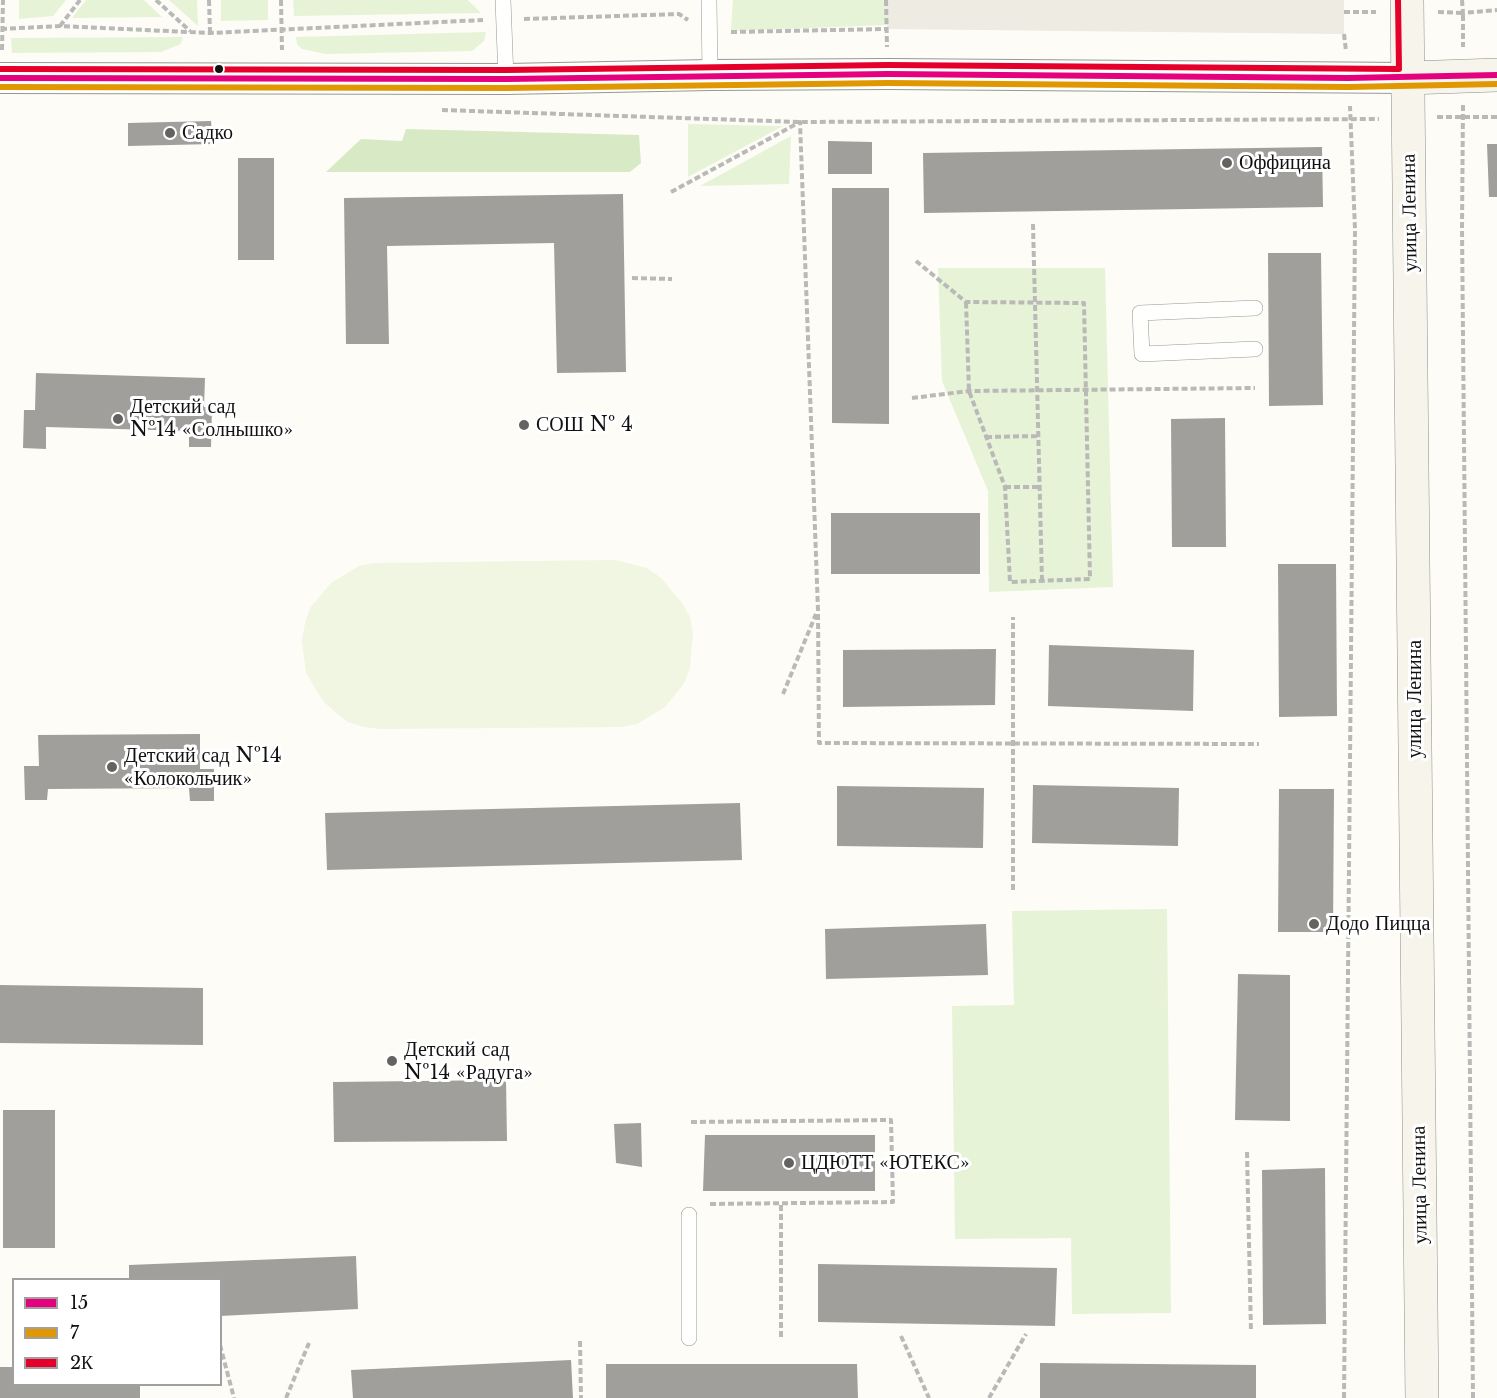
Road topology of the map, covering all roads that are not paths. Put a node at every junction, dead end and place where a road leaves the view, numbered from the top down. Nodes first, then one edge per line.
1 (489, 0) edge
2 (502, 0) edge
3 (709, 0) edge
4 (1407, 6) edge
5 (503, 19) junction
6 (710, 75) junction
7 (1497, 75) edge
8 (0, 78) edge
9 (1408, 78) junction
10 (506, 79) junction
11 (1255, 308) dead end
12 (1255, 349) dead end
13 (695, 1210) road end
14 (689, 1338) dead end
15 (1422, 1398) edge

1 - 5 lane
2 - 5 lane
3 - 6 lane
4 - 9 street, улица Ленина
5 - 10 lane
6 - 9 street
6 - 10 street
7 - 9 street
8 - 10 street
9 - 15 street, улица Ленина
11 - 12 lane
13 - 14 lane

